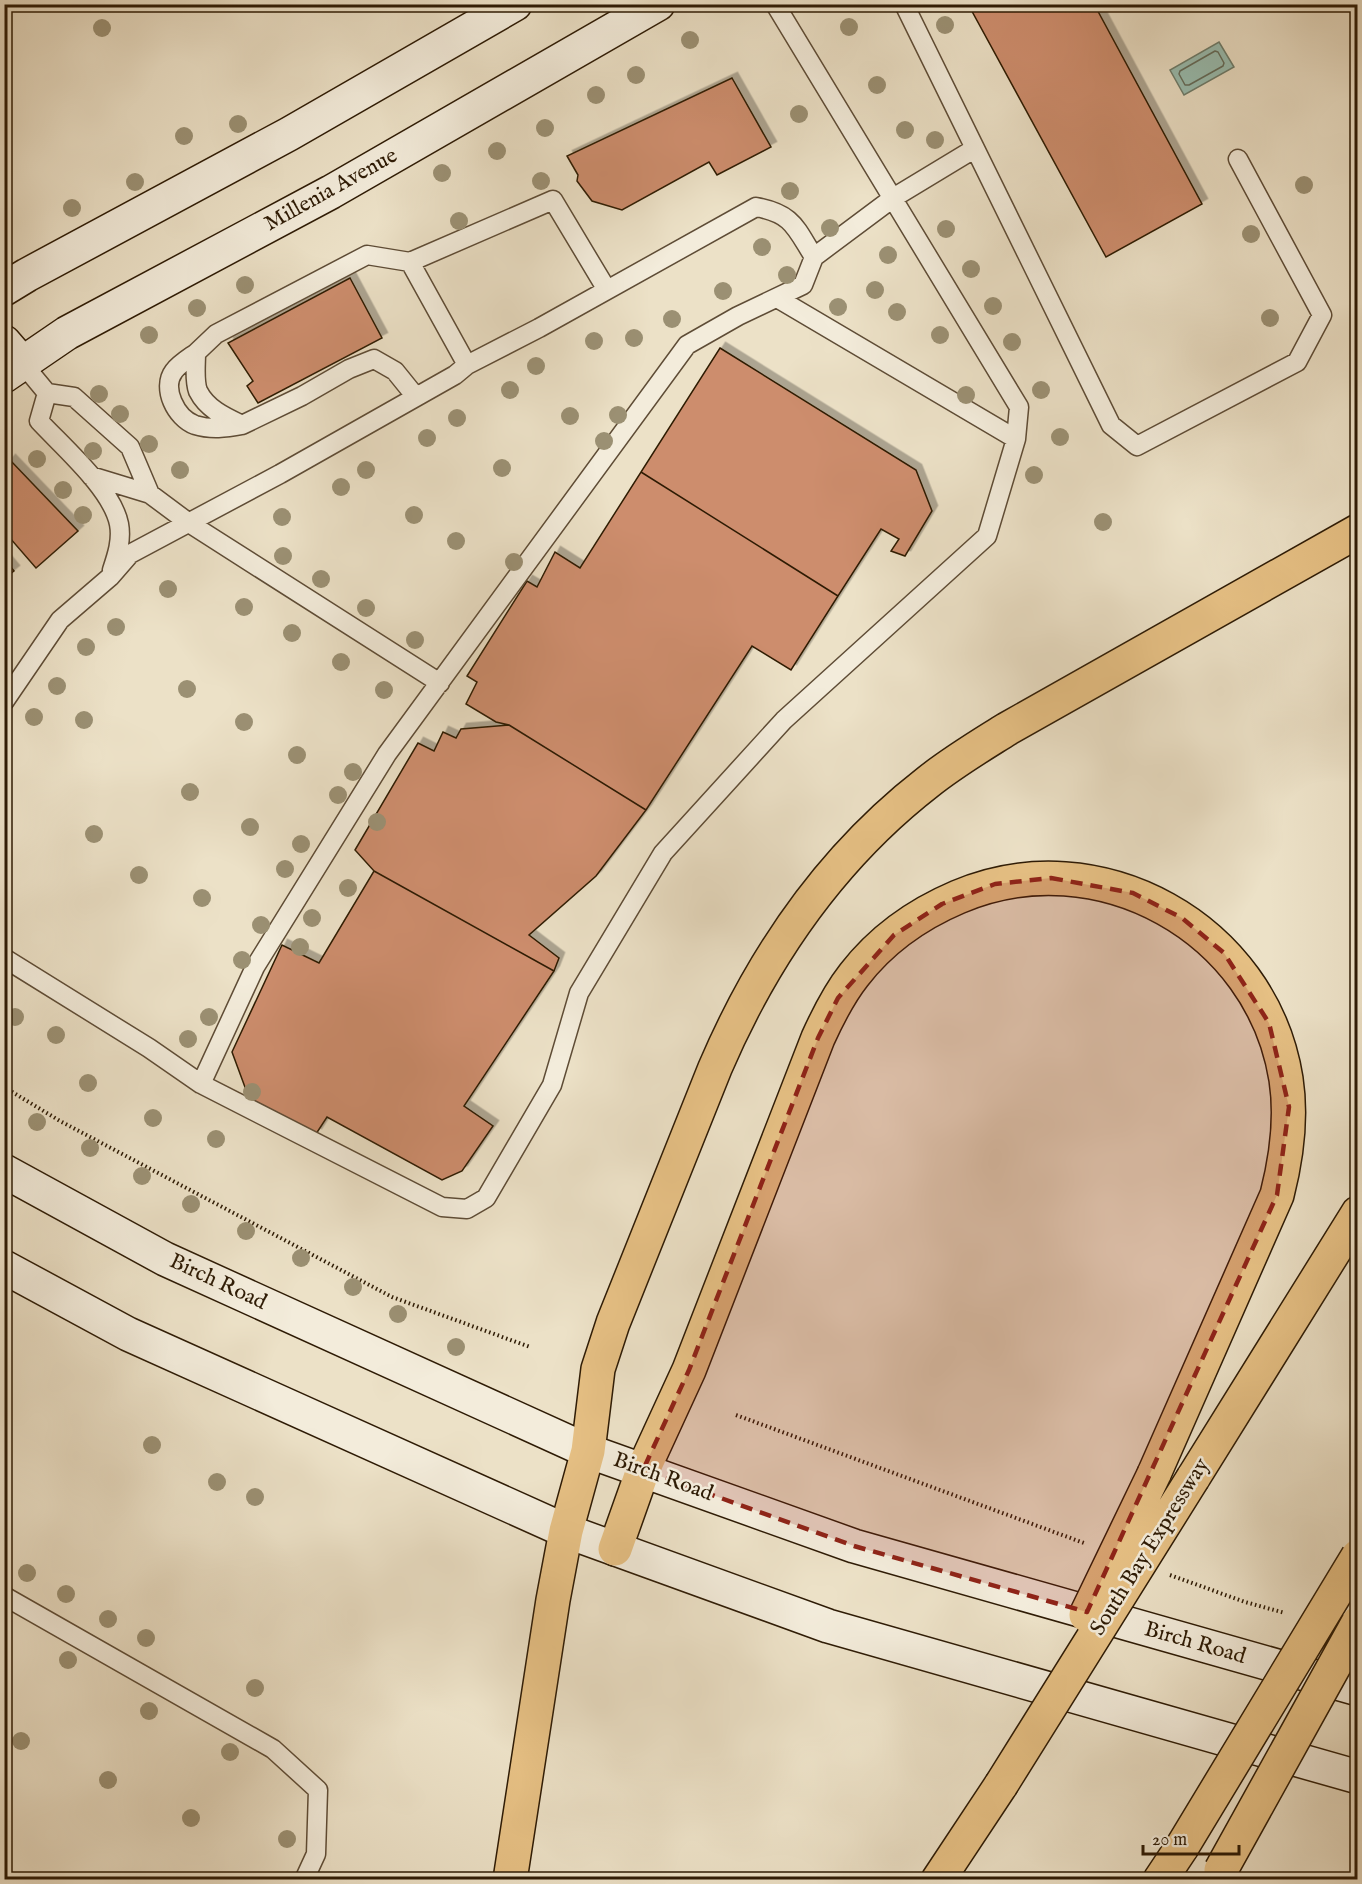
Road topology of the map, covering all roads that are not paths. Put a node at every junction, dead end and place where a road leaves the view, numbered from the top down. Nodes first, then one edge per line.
1 (515, 4) edge
2 (658, 4) edge
3 (776, 4) edge
4 (904, 4) edge
5 (974, 149) junction
6 (1238, 159) dead end
7 (893, 198) junction
8 (814, 256) junction
9 (410, 262) junction
10 (4, 290) edge
11 (607, 290) junction
12 (777, 298) junction
13 (196, 353) junction
14 (11, 361) edge
15 (467, 365) junction
16 (47, 393) junction
17 (416, 396) junction
18 (242, 425) junction
19 (1016, 439) junction
20 (91, 476) junction
21 (150, 494) junction
22 (189, 523) junction
23 (1358, 531) edge
24 (110, 577) junction
25 (440, 683) junction
26 (4, 702) edge
27 (4, 958) edge
28 (201, 1084) junction
29 (4, 1171) edge
30 (1358, 1212) edge
31 (4, 1267) edge
32 (588, 1451) junction
33 (643, 1470) junction
34 (566, 1531) junction
35 (615, 1549) junction
36 (1358, 1557) edge
37 (4, 1596) edge
38 (1358, 1623) edge
39 (1358, 1689) edge
40 (1009, 1772) junction
41 (1358, 1777) edge
42 (1219, 1875) edge
43 (304, 1880) edge
44 (510, 1880) edge
45 (938, 1880) edge
46 (1160, 1880) edge

1 - 10 main road
2 - 14 main road, Millenia Avenue
3 - 7 lane
4 - 5 lane
5 - 6 lane
5 - 7 lane
7 - 8 lane
7 - 19 lane
8 - 11 lane
8 - 12 lane
9 - 11 lane
9 - 13 lane
9 - 15 lane
11 - 15 lane
12 - 19 lane
12 - 25 lane
13 - 18 lane
13 - 18 lane
14 - 16 lane
15 - 17 lane
16 - 20 lane
16 - 21 lane
17 - 18 lane
17 - 22 lane
19 - 28 lane
20 - 21 lane
20 - 24 lane
21 - 22 lane
22 - 24 lane
22 - 25 lane
23 - 32 highway
24 - 26 lane
25 - 28 lane
27 - 28 lane
29 - 32 main road, Birch Road
30 - 40 highway, South Bay Expressway, bridge
31 - 34 main road
32 - 33 main road, Birch Road
32 - 34 highway
33 - 35 highway
33 - 39 main road, Birch Road
33 - 40 highway, bridge
34 - 35 main road
34 - 44 highway
35 - 41 main road
36 - 46 highway, bridge
37 - 43 lane
38 - 42 highway, bridge
40 - 45 highway, South Bay Expressway

